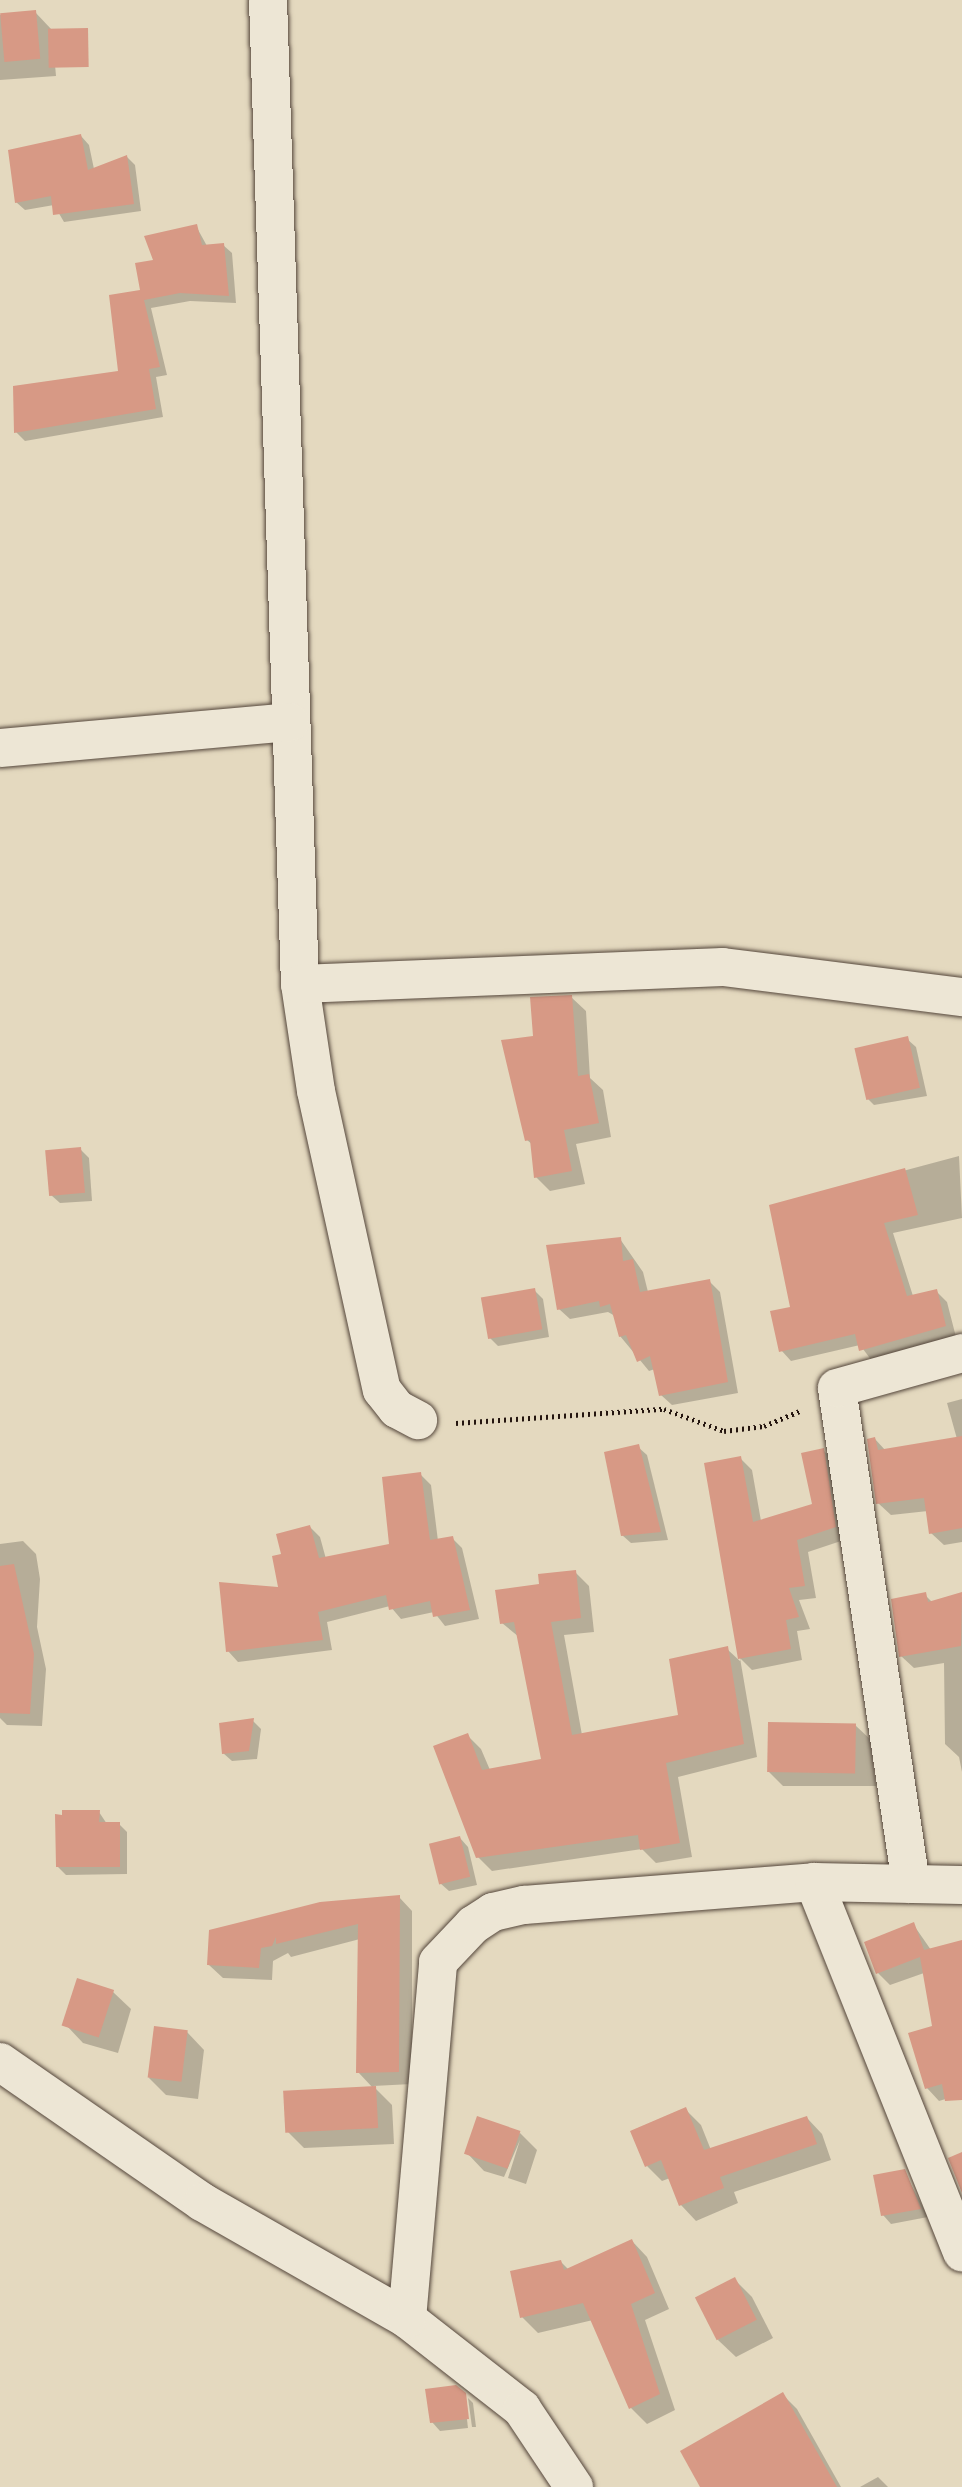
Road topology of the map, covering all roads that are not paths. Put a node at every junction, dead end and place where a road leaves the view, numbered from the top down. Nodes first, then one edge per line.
1 (268, 0) edge
2 (290, 722) junction
3 (0, 748) edge
4 (300, 984) junction
5 (962, 997) edge
6 (962, 1353) edge
7 (418, 1420) road end
8 (814, 1882) junction
9 (911, 1884) junction
10 (962, 1885) edge
11 (0, 2062) edge
12 (962, 2252) edge
13 (407, 2319) junction
14 (574, 2487) edge

1 - 2 street
2 - 3 street
2 - 4 street
4 - 5 street
4 - 7 street
6 - 9 street
8 - 9 street
8 - 12 street
8 - 13 street
9 - 10 street
11 - 13 street
13 - 14 street

